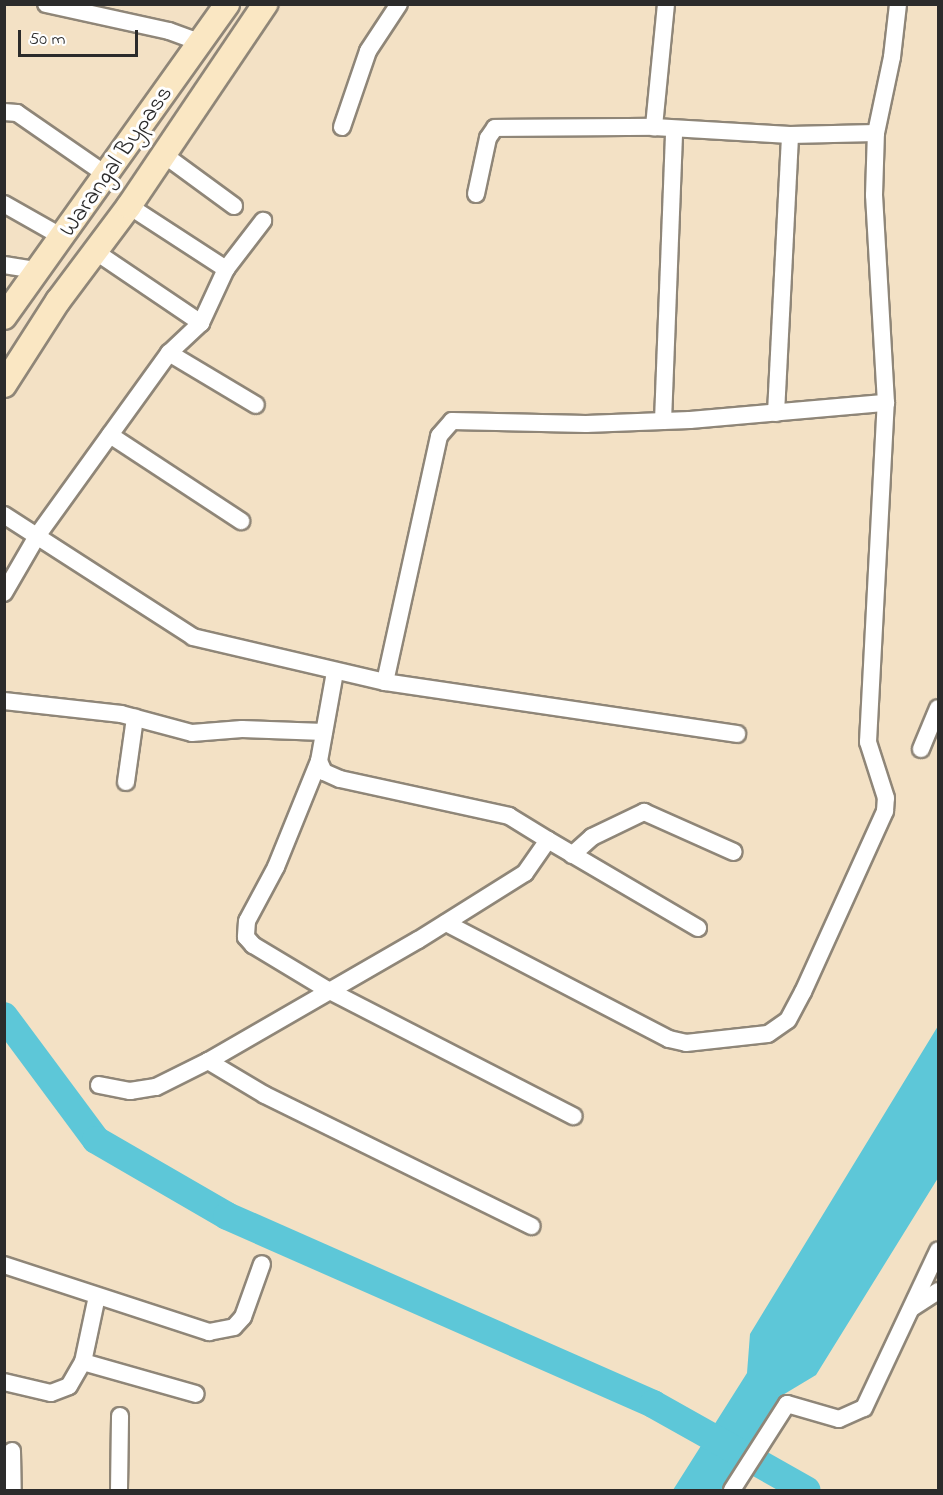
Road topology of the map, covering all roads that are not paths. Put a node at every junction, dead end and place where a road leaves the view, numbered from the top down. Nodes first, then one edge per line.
1 (46, 4) edge
2 (227, 4) edge
3 (265, 4) edge
4 (399, 4) edge
5 (666, 4) edge
6 (898, 4) edge
7 (202, 43) junction
8 (4, 112) edge
9 (342, 127) dead end
10 (654, 127) junction
11 (674, 129) junction
12 (876, 133) junction
13 (790, 135) junction
14 (163, 154) junction
15 (108, 176) junction
16 (476, 194) dead end
17 (4, 204) edge
18 (129, 206) junction
19 (234, 206) dead end
20 (263, 221) dead end
21 (64, 238) junction
22 (96, 252) junction
23 (4, 265) edge
24 (226, 269) junction
25 (40, 271) junction
26 (4, 318) edge
27 (201, 323) junction
28 (169, 353) junction
29 (4, 385) edge
30 (886, 403) junction
31 (256, 405) dead end
32 (776, 413) junction
33 (663, 421) junction
34 (110, 435) junction
35 (4, 514) edge
36 (241, 521) dead end
37 (37, 536) junction
38 (4, 593) edge
39 (335, 672) junction
40 (385, 682) junction
41 (4, 700) edge
42 (939, 708) edge
43 (135, 718) junction
44 (324, 732) junction
45 (737, 734) dead end
46 (921, 749) dead end
47 (319, 761) junction
48 (126, 782) dead end
49 (548, 840) junction
50 (734, 852) dead end
51 (572, 855) junction
52 (446, 923) junction
53 (698, 928) dead end
54 (328, 990) junction
55 (208, 1060) junction
56 (99, 1085) dead end
57 (573, 1116) dead end
58 (531, 1226) dead end
59 (939, 1251) edge
60 (262, 1264) dead end
61 (4, 1265) edge
62 (939, 1291) edge
63 (97, 1296) junction
64 (911, 1308) junction
65 (83, 1362) junction
66 (4, 1382) edge
67 (196, 1394) dead end
68 (120, 1416) dead end
69 (12, 1451) dead end
70 (13, 1491) edge
71 (119, 1491) edge
72 (732, 1491) edge

1 - 7 street
2 - 7 main road, Warangal Bypass
3 - 14 main road
4 - 9 street
5 - 10 street
6 - 12 street
7 - 15 main road, Warangal Bypass
8 - 15 street
10 - 11 street
10 - 16 street
11 - 13 street
11 - 33 street
12 - 13 street
12 - 30 street
13 - 32 street
14 - 18 main road
14 - 19 street
15 - 21 main road, Warangal Bypass
17 - 21 street
18 - 22 main road
18 - 24 street
20 - 24 street
21 - 25 main road, Warangal Bypass
22 - 27 street
22 - 29 main road
23 - 25 street
24 - 27 street
25 - 26 main road, Warangal Bypass
27 - 28 street
28 - 31 street
28 - 34 street
30 - 32 street
30 - 52 street
32 - 33 street
33 - 40 street
34 - 36 street
34 - 37 street
35 - 37 street
37 - 38 street
37 - 39 street
39 - 40 street
39 - 44 street
40 - 45 street
41 - 43 street
42 - 46 street
43 - 44 street
43 - 48 street
44 - 47 street
47 - 49 street
47 - 54 street
49 - 51 street
49 - 52 street
50 - 51 street
51 - 53 street
52 - 54 street
54 - 55 street
54 - 57 street
55 - 56 street
55 - 58 street
59 - 64 street
60 - 63 street
61 - 63 street
62 - 64 street
63 - 65 street
64 - 72 street
65 - 66 street
65 - 67 street
68 - 71 street
69 - 70 street

